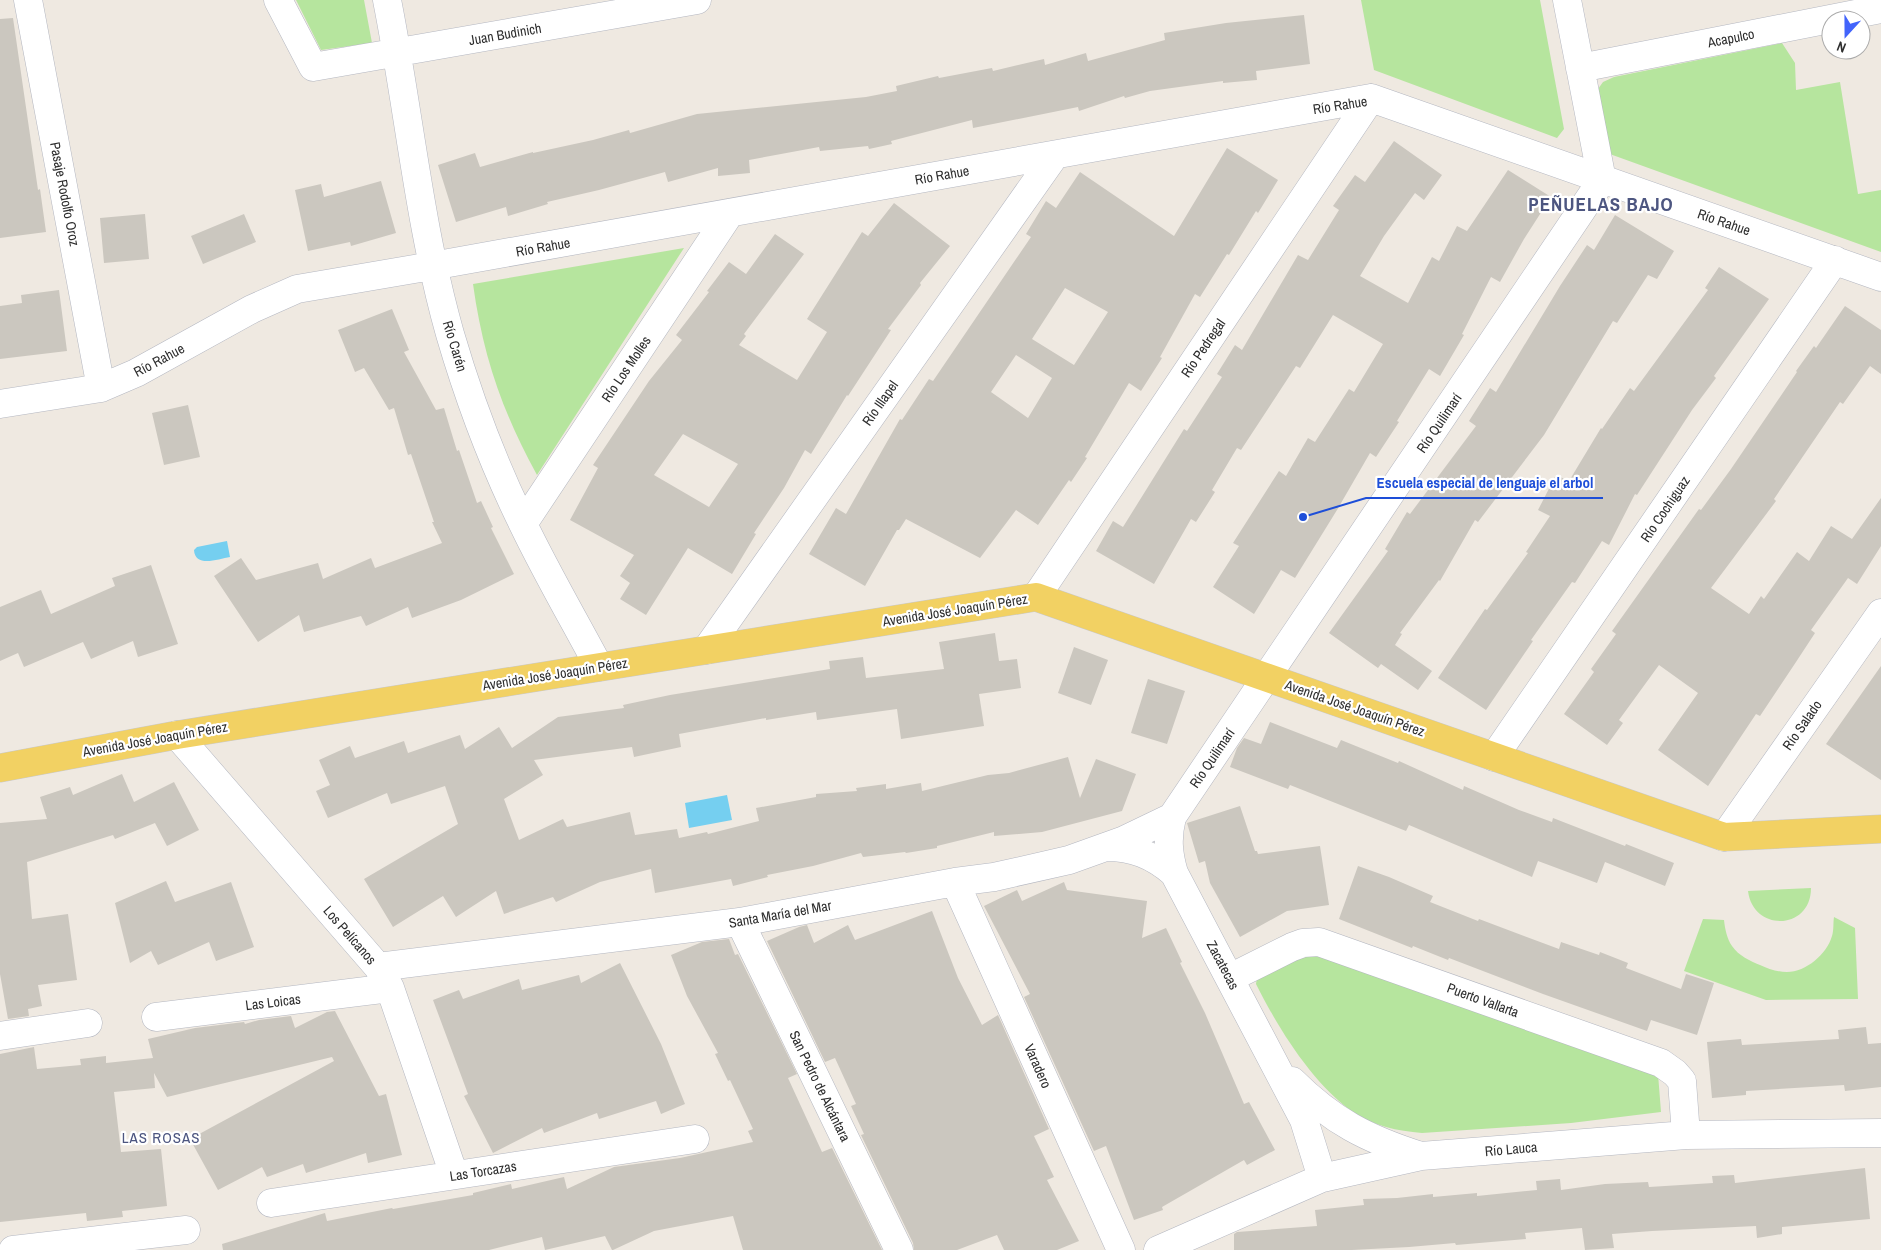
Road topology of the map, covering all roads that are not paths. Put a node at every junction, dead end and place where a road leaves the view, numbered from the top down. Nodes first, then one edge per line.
1 (28, 0) edge
2 (278, 0) edge
3 (387, 0) edge
4 (697, 0) edge
5 (1567, 0) edge
6 (1881, 9) edge
7 (398, 53) junction
8 (1580, 68) junction
9 (1370, 98) junction
10 (1055, 155) junction
11 (1602, 180) junction
12 (730, 213) junction
13 (1835, 260) junction
14 (432, 266) junction
15 (1881, 278) edge
16 (101, 388) junction
17 (0, 404) edge
18 (523, 524) junction
19 (1036, 598) junction
20 (1881, 613) edge
21 (706, 650) junction
22 (599, 667) junction
23 (1267, 678) junction
24 (177, 735) junction
25 (1494, 757) junction
26 (0, 768) edge
27 (1172, 817) junction
28 (1881, 829) edge
29 (1724, 837) junction
30 (1106, 847) junction
31 (1174, 873) junction
32 (955, 882) junction
33 (740, 922) junction
34 (384, 977) junction
35 (1230, 978) junction
36 (156, 1017) dead end
37 (88, 1023) dead end
38 (0, 1036) edge
39 (1271, 1057) junction
40 (1881, 1134) edge
41 (1686, 1135) junction
42 (695, 1139) dead end
43 (1421, 1156) junction
44 (454, 1175) junction
45 (1322, 1178) junction
46 (271, 1203) dead end
47 (186, 1230) dead end
48 (13, 1250) edge
49 (900, 1250) edge
50 (1120, 1250) edge
51 (1158, 1250) edge

1 - 16 street, Pasaje Rodolfo Oroz
2 - 7 street, Juan Budinich
3 - 7 street, Río Carén
4 - 7 street, Juan Budinich
5 - 8 street
6 - 8 street, Acapulco
7 - 14 street, Río Carén
8 - 11 street
9 - 10 street, Río Rahue
9 - 11 street, Río Rahue
9 - 19 street, Río Pedregal
10 - 12 street, Río Rahue
10 - 21 street, Río Illapel
11 - 13 street, Río Rahue
11 - 23 street, Río Quilimarí
12 - 14 street, Río Rahue
12 - 18 street, Río Los Molles
13 - 15 street, Río Rahue
13 - 25 street, Río Cochiguaz
14 - 16 street, Río Rahue
14 - 18 street, Río Carén
16 - 17 street, Río Rahue
18 - 22 street, Río Carén
19 - 21 main road, Avenida José Joaquín Pérez
19 - 23 main road, Avenida José Joaquín Pérez
20 - 29 street, Río Salado
21 - 22 main road, Avenida José Joaquín Pérez
22 - 24 main road, Avenida José Joaquín Pérez
23 - 25 main road, Avenida José Joaquín Pérez
23 - 27 street, Río Quilimarí
24 - 26 main road, Avenida José Joaquín Pérez
24 - 34 street, Los Pelícanos
25 - 29 main road, Avenida José Joaquín Pérez
27 - 30 street, Santa María del Mar
27 - 31 street, Zacatecas
28 - 29 main road, Avenida José Joaquín Pérez
30 - 31 street, Zacatecas
30 - 32 street, Santa María del Mar
31 - 35 street, Zacatecas
32 - 33 street, Santa María del Mar
32 - 50 street, Varadero
33 - 34 street, Santa María del Mar
33 - 49 street, San Pedro de Alcántara
34 - 36 street, Las Loicas
34 - 44 street, Los Pelícanos
35 - 39 street, Zacatecas
35 - 41 street, Puerto Vallarta
37 - 38 street
39 - 43 street, Zacatecas
39 - 45 street, Zacatecas
40 - 41 street, Río Lauca
41 - 43 street, Río Lauca
42 - 44 street, Las Torcazas
43 - 45 street, Río Lauca
44 - 46 street, Las Torcazas
45 - 51 street, Río Lauca
47 - 48 street

